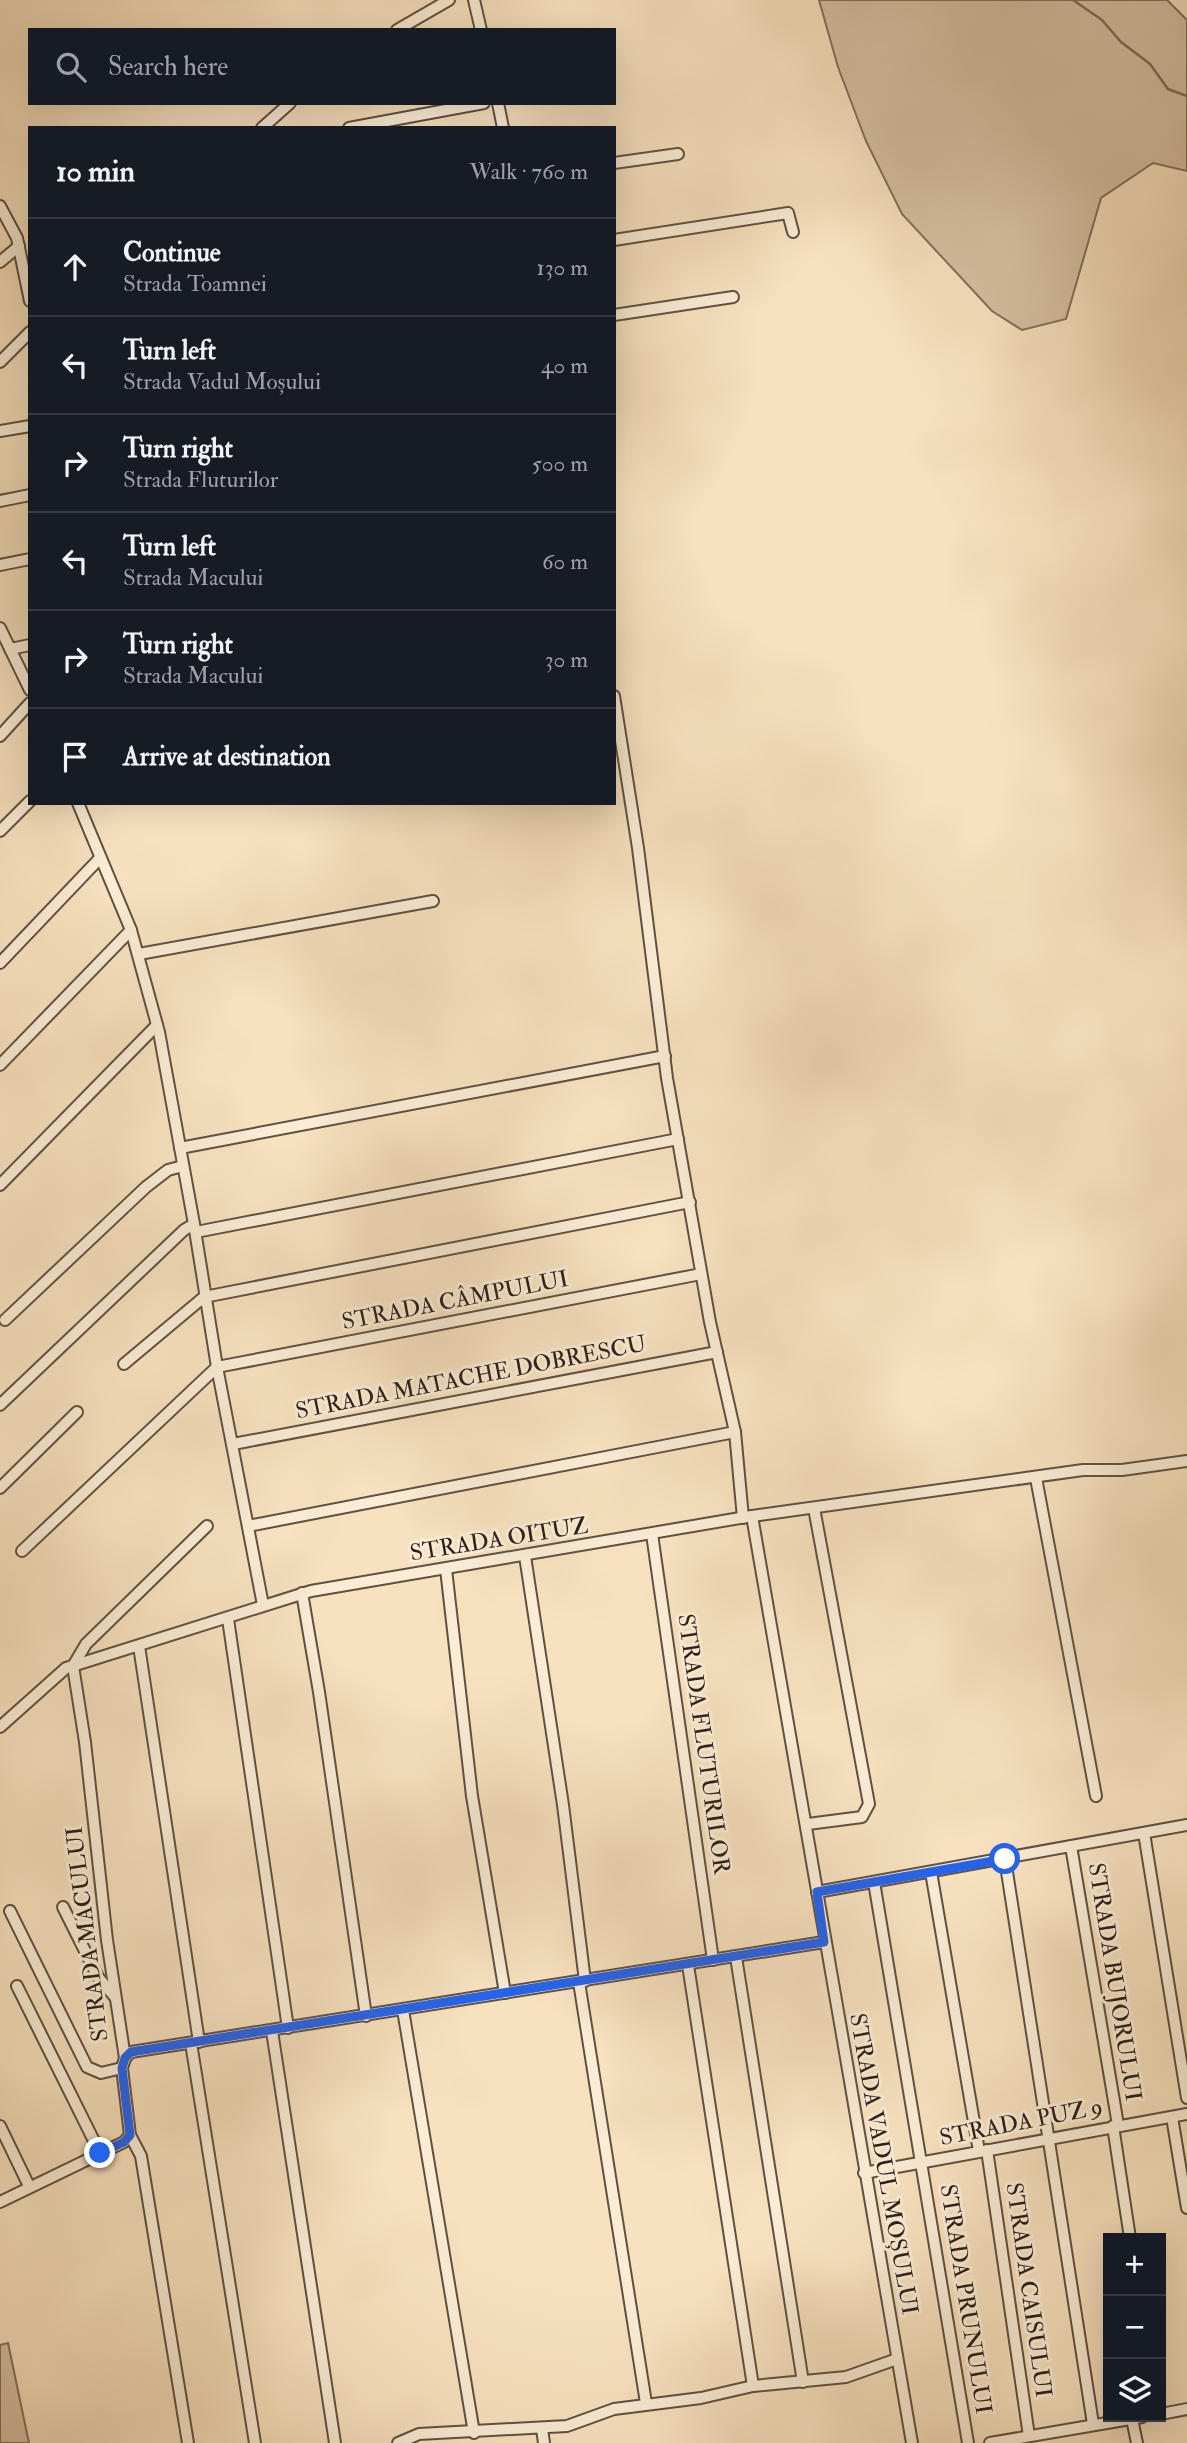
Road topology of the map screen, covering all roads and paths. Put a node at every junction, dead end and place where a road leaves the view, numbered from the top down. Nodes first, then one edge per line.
1 (449, 0) edge
2 (474, 0) edge
3 (400, 28) edge
4 (481, 28) edge
5 (288, 105) edge
6 (473, 105) edge
7 (498, 105) edge
8 (264, 126) edge
9 (360, 126) edge
10 (502, 126) edge
11 (678, 154) dead end
12 (616, 163) edge
13 (0, 206) edge
14 (793, 232) dead end
15 (616, 240) edge
16 (19, 246) junction
17 (0, 262) edge
18 (28, 291) edge
19 (733, 297) dead end
20 (616, 315) edge
21 (28, 334) edge
22 (0, 362) edge
23 (28, 426) edge
24 (0, 431) edge
25 (28, 495) edge
26 (0, 501) edge
27 (28, 559) edge
28 (0, 565) edge
29 (1, 632) edge
30 (28, 645) edge
31 (10, 649) junction
32 (28, 685) edge
33 (28, 705) edge
34 (616, 709) edge
35 (0, 736) edge
36 (28, 803) edge
37 (79, 805) edge
38 (0, 831) edge
39 (100, 858) junction
40 (433, 901) dead end
41 (131, 930) junction
42 (139, 954) junction
43 (0, 963) edge
44 (157, 1026) junction
45 (665, 1056) junction
46 (0, 1065) edge
47 (678, 1139) junction
48 (180, 1148) junction
49 (183, 1166) junction
50 (0, 1185) edge
51 (690, 1202) junction
52 (195, 1228) junction
53 (701, 1274) junction
54 (204, 1297) junction
55 (5, 1320) dead end
56 (717, 1352) junction
57 (124, 1364) dead end
58 (216, 1367) junction
59 (0, 1405) edge
60 (77, 1412) dead end
61 (736, 1432) junction
62 (233, 1444) junction
63 (1187, 1461) edge
64 (1036, 1478) junction
65 (0, 1489) edge
66 (814, 1508) junction
67 (747, 1517) junction
68 (207, 1526) dead end
69 (248, 1526) junction
70 (652, 1534) junction
71 (22, 1551) dead end
72 (525, 1556) junction
73 (446, 1569) junction
74 (302, 1593) junction
75 (263, 1605) junction
76 (228, 1619) junction
77 (139, 1646) junction
78 (74, 1666) junction
79 (0, 1727) edge
80 (1096, 1796) dead end
81 (808, 1824) junction
82 (1187, 1825) edge
83 (1144, 1833) junction
84 (1071, 1846) junction
85 (1005, 1859) junction
86 (931, 1872) junction
87 (874, 1881) junction
88 (817, 1892) junction
89 (63, 1907) dead end
90 (10, 1911) dead end
91 (824, 1942) junction
92 (736, 1957) junction
93 (713, 1960) junction
94 (688, 1965) junction
95 (582, 1982) junction
96 (17, 1986) dead end
97 (505, 1993) junction
98 (115, 1997) junction
99 (403, 2010) junction
100 (366, 2016) junction
101 (288, 2028) junction
102 (272, 2031) junction
103 (195, 2043) junction
104 (124, 2063) junction
105 (1187, 2098) edge
106 (1187, 2113) edge
107 (1172, 2117) junction
108 (0, 2126) edge
109 (1115, 2126) junction
110 (130, 2135) junction
111 (1050, 2137) junction
112 (983, 2151) junction
113 (100, 2153) junction
114 (923, 2162) junction
115 (864, 2173) junction
116 (29, 2186) junction
117 (0, 2202) edge
118 (1187, 2208) edge
119 (1129, 2233) edge
120 (897, 2359) junction
121 (803, 2382) junction
122 (753, 2386) junction
123 (646, 2403) junction
124 (1187, 2409) edge
125 (1166, 2413) edge
126 (1108, 2422) edge
127 (1137, 2422) edge
128 (1093, 2424) junction
129 (542, 2429) junction
130 (474, 2433) junction
131 (1029, 2436) junction
132 (1057, 2437) edge
133 (188, 2443) edge
134 (255, 2443) edge
135 (335, 2443) edge
136 (398, 2443) edge
137 (544, 2443) edge
138 (912, 2443) edge
139 (968, 2443) edge
140 (990, 2443) edge
141 (1137, 2443) edge

1 - 3 street
2 - 4 street
5 - 8 street
6 - 9 street
7 - 10 street
11 - 12 street
13 - 16 street
14 - 15 street
16 - 17 street
16 - 18 street
19 - 20 street
21 - 22 street
23 - 24 street
25 - 26 street
27 - 28 street
29 - 31 street
30 - 31 street
31 - 32 street
33 - 35 street
34 - 45 street, STRADA VADUL MOȘULUI
36 - 38 street
37 - 39 street
39 - 41 street
39 - 43 street
40 - 42 street
41 - 42 street
41 - 46 street
42 - 44 street
44 - 48 street
44 - 50 street
45 - 47 street, STRADA VADUL MOȘULUI
45 - 48 street
47 - 51 street, STRADA VADUL MOȘULUI
47 - 52 street
48 - 49 street
49 - 52 street
49 - 55 street
51 - 53 street, STRADA VADUL MOȘULUI
51 - 54 street
52 - 54 street
52 - 59 street
53 - 56 street, STRADA VADUL MOȘULUI
53 - 58 street, STRADA CÂMPULUI
54 - 57 street
54 - 58 street
56 - 61 street, STRADA VADUL MOȘULUI
56 - 62 street, STRADA MATACHE DOBRESCU
58 - 62 street
58 - 71 street
60 - 65 street
61 - 67 street, STRADA VADUL MOȘULUI
61 - 69 street
62 - 69 street
63 - 64 street, STRADA OITUZ
64 - 66 street, STRADA OITUZ
64 - 80 street
66 - 67 street, STRADA OITUZ
66 - 81 street
67 - 70 street, STRADA OITUZ
67 - 81 street, STRADA VADUL MOȘULUI
68 - 78 street
69 - 75 street
70 - 72 street, STRADA OITUZ
70 - 93 street, STRADA FLUTURILOR
72 - 73 street, STRADA OITUZ
72 - 95 street
73 - 74 street, STRADA OITUZ
73 - 97 street
74 - 75 street, STRADA OITUZ
74 - 100 street
75 - 76 street, STRADA OITUZ
76 - 77 street, STRADA OITUZ
76 - 101 street
77 - 78 street, STRADA OITUZ
77 - 103 street
78 - 79 street, STRADA OITUZ
78 - 98 street, STRADA MACULUI
81 - 88 street, STRADA VADUL MOȘULUI
82 - 83 street
83 - 84 street
83 - 105 street
84 - 85 street
84 - 109 street, STRADA BUJORULUI
85 - 86 street
85 - 111 street
86 - 87 street
86 - 112 street, STRADA CAISULUI
87 - 88 street
87 - 114 street, STRADA PRUNULUI
88 - 91 street, STRADA VADUL MOȘULUI
89 - 98 street
90 - 104 street
91 - 92 street
91 - 115 street, STRADA VADUL MOȘULUI
92 - 93 street
92 - 121 street
93 - 94 street
94 - 95 street
94 - 122 street
95 - 97 street
95 - 123 street
96 - 113 street
97 - 99 street
98 - 104 street, STRADA MACULUI
99 - 100 street
99 - 130 street
100 - 101 street
101 - 102 street
102 - 103 street
102 - 135 street
103 - 104 street
103 - 134 street
104 - 110 street, STRADA MACULUI
106 - 107 street, STRADA PUZ 9
107 - 109 street, STRADA PUZ 9
107 - 118 street
108 - 116 street
109 - 111 street, STRADA PUZ 9
109 - 119 street, STRADA BUJORULUI
110 - 113 street
110 - 133 street, STRADA MACULUI
111 - 112 street, STRADA PUZ 9
111 - 128 street
112 - 114 street, STRADA PUZ 9
112 - 131 street, STRADA CAISULUI
113 - 116 street
114 - 115 street, STRADA PUZ 9
114 - 139 street, STRADA PRUNULUI
115 - 120 street, STRADA VADUL MOȘULUI
116 - 117 street
120 - 121 street
120 - 138 street, STRADA VADUL MOȘULUI
121 - 122 street
122 - 123 street
123 - 129 street
124 - 125 street
126 - 128 street
127 - 141 street
128 - 132 street
129 - 130 street
129 - 137 street
130 - 136 street
131 - 132 street
131 - 140 street

